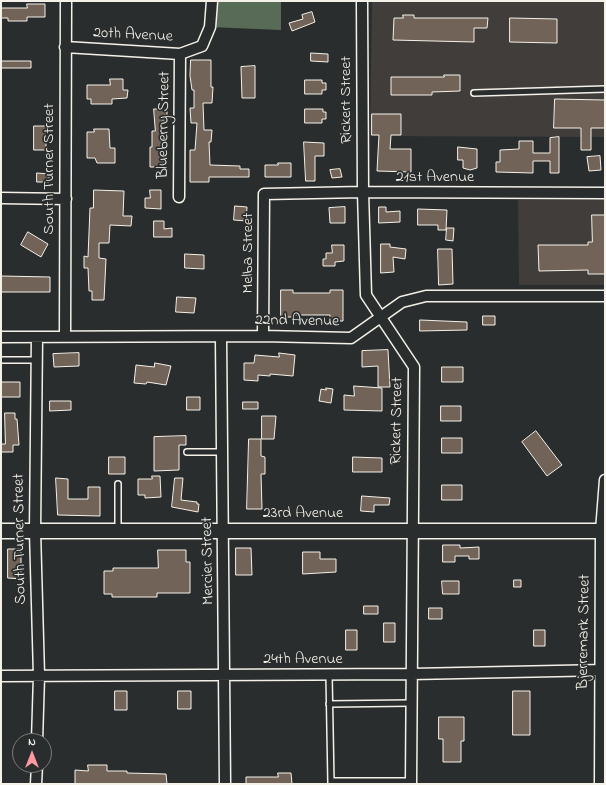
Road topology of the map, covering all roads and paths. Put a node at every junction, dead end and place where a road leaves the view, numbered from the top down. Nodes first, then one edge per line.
1 (66, 1) edge
2 (212, 1) edge
3 (362, 1) edge
4 (65, 47) junction
5 (180, 54) junction
6 (605, 89) edge
7 (474, 93) dead end
8 (363, 192) junction
9 (605, 193) edge
10 (264, 194) joint
11 (179, 197) dead end
12 (1, 198) edge
13 (66, 199) junction
14 (605, 296) edge
15 (379, 317) junction
16 (263, 336) junction
17 (1, 337) edge
18 (37, 337) junction
19 (65, 337) junction
20 (221, 337) junction
21 (1, 360) edge
22 (36, 360) junction
23 (187, 452) dead end
24 (222, 452) junction
25 (605, 480) edge
26 (118, 484) dead end
27 (1, 531) edge
28 (34, 531) junction
29 (118, 531) junction
30 (412, 531) junction
31 (603, 531) edge
32 (223, 532) junction
33 (603, 550) edge
34 (603, 587) edge
35 (603, 610) edge
36 (602, 670) edge
37 (412, 674) junction
38 (225, 675) junction
39 (329, 675) junction
40 (1, 676) edge
41 (39, 676) junction
42 (412, 703) junction
43 (329, 704) junction
44 (37, 733) edge
45 (37, 773) edge
46 (412, 782) edge
47 (331, 783) edge
48 (36, 784) edge
49 (225, 784) edge
50 (600, 784) edge

1 - 4 street, South Turner Street
2 - 5 street, 20th Avenue
3 - 8 street, Rickert Street
4 - 5 street, 20th Avenue
4 - 13 street, South Turner Street
5 - 11 street, Blueberry Street
6 - 7 lane
8 - 9 street, 21st Avenue
8 - 10 street, 21st Avenue
8 - 15 street, Rickert Street
10 - 16 street, Melba Street
12 - 13 street
13 - 19 street, South Turner Street
14 - 15 street, 22nd Avenue
15 - 16 street, 22nd Avenue
15 - 30 street, Rickert Street
16 - 20 street, 22nd Avenue
17 - 18 street, 22nd Avenue
18 - 19 street, 22nd Avenue
18 - 22 street, South Turner Street
19 - 20 street, 22nd Avenue
20 - 24 street, Mercier Street
21 - 22 lane
22 - 28 street, South Turner Street
23 - 24 lane
24 - 32 street, Mercier Street
25 - 31 street, Bjerremark Street
26 - 29 lane
27 - 28 street, 23rd Avenue
28 - 29 street, 23rd Avenue
28 - 41 street, South Turner Street
29 - 32 street, 23rd Avenue
30 - 31 street, 23rd Avenue
30 - 32 street, 23rd Avenue
30 - 37 street, Rickert Street
31 - 33 street, Bjerremark Street
32 - 38 street, Mercier Street
33 - 34 street, Bjerremark Street
34 - 35 street, Bjerremark Street
35 - 36 street, Bjerremark Street
36 - 37 street, 24th Avenue
36 - 50 street, Bjerremark Street
37 - 39 street, 24th Avenue
37 - 42 street, Rickert Street
38 - 39 street, 24th Avenue
38 - 41 street, 24th Avenue
38 - 49 street, Mercier Street
39 - 43 lane
40 - 41 street, 24th Avenue
41 - 44 street, South Turner Street
42 - 43 lane
42 - 46 street, Rickert Street
43 - 47 lane
45 - 48 street
46 - 47 lane

